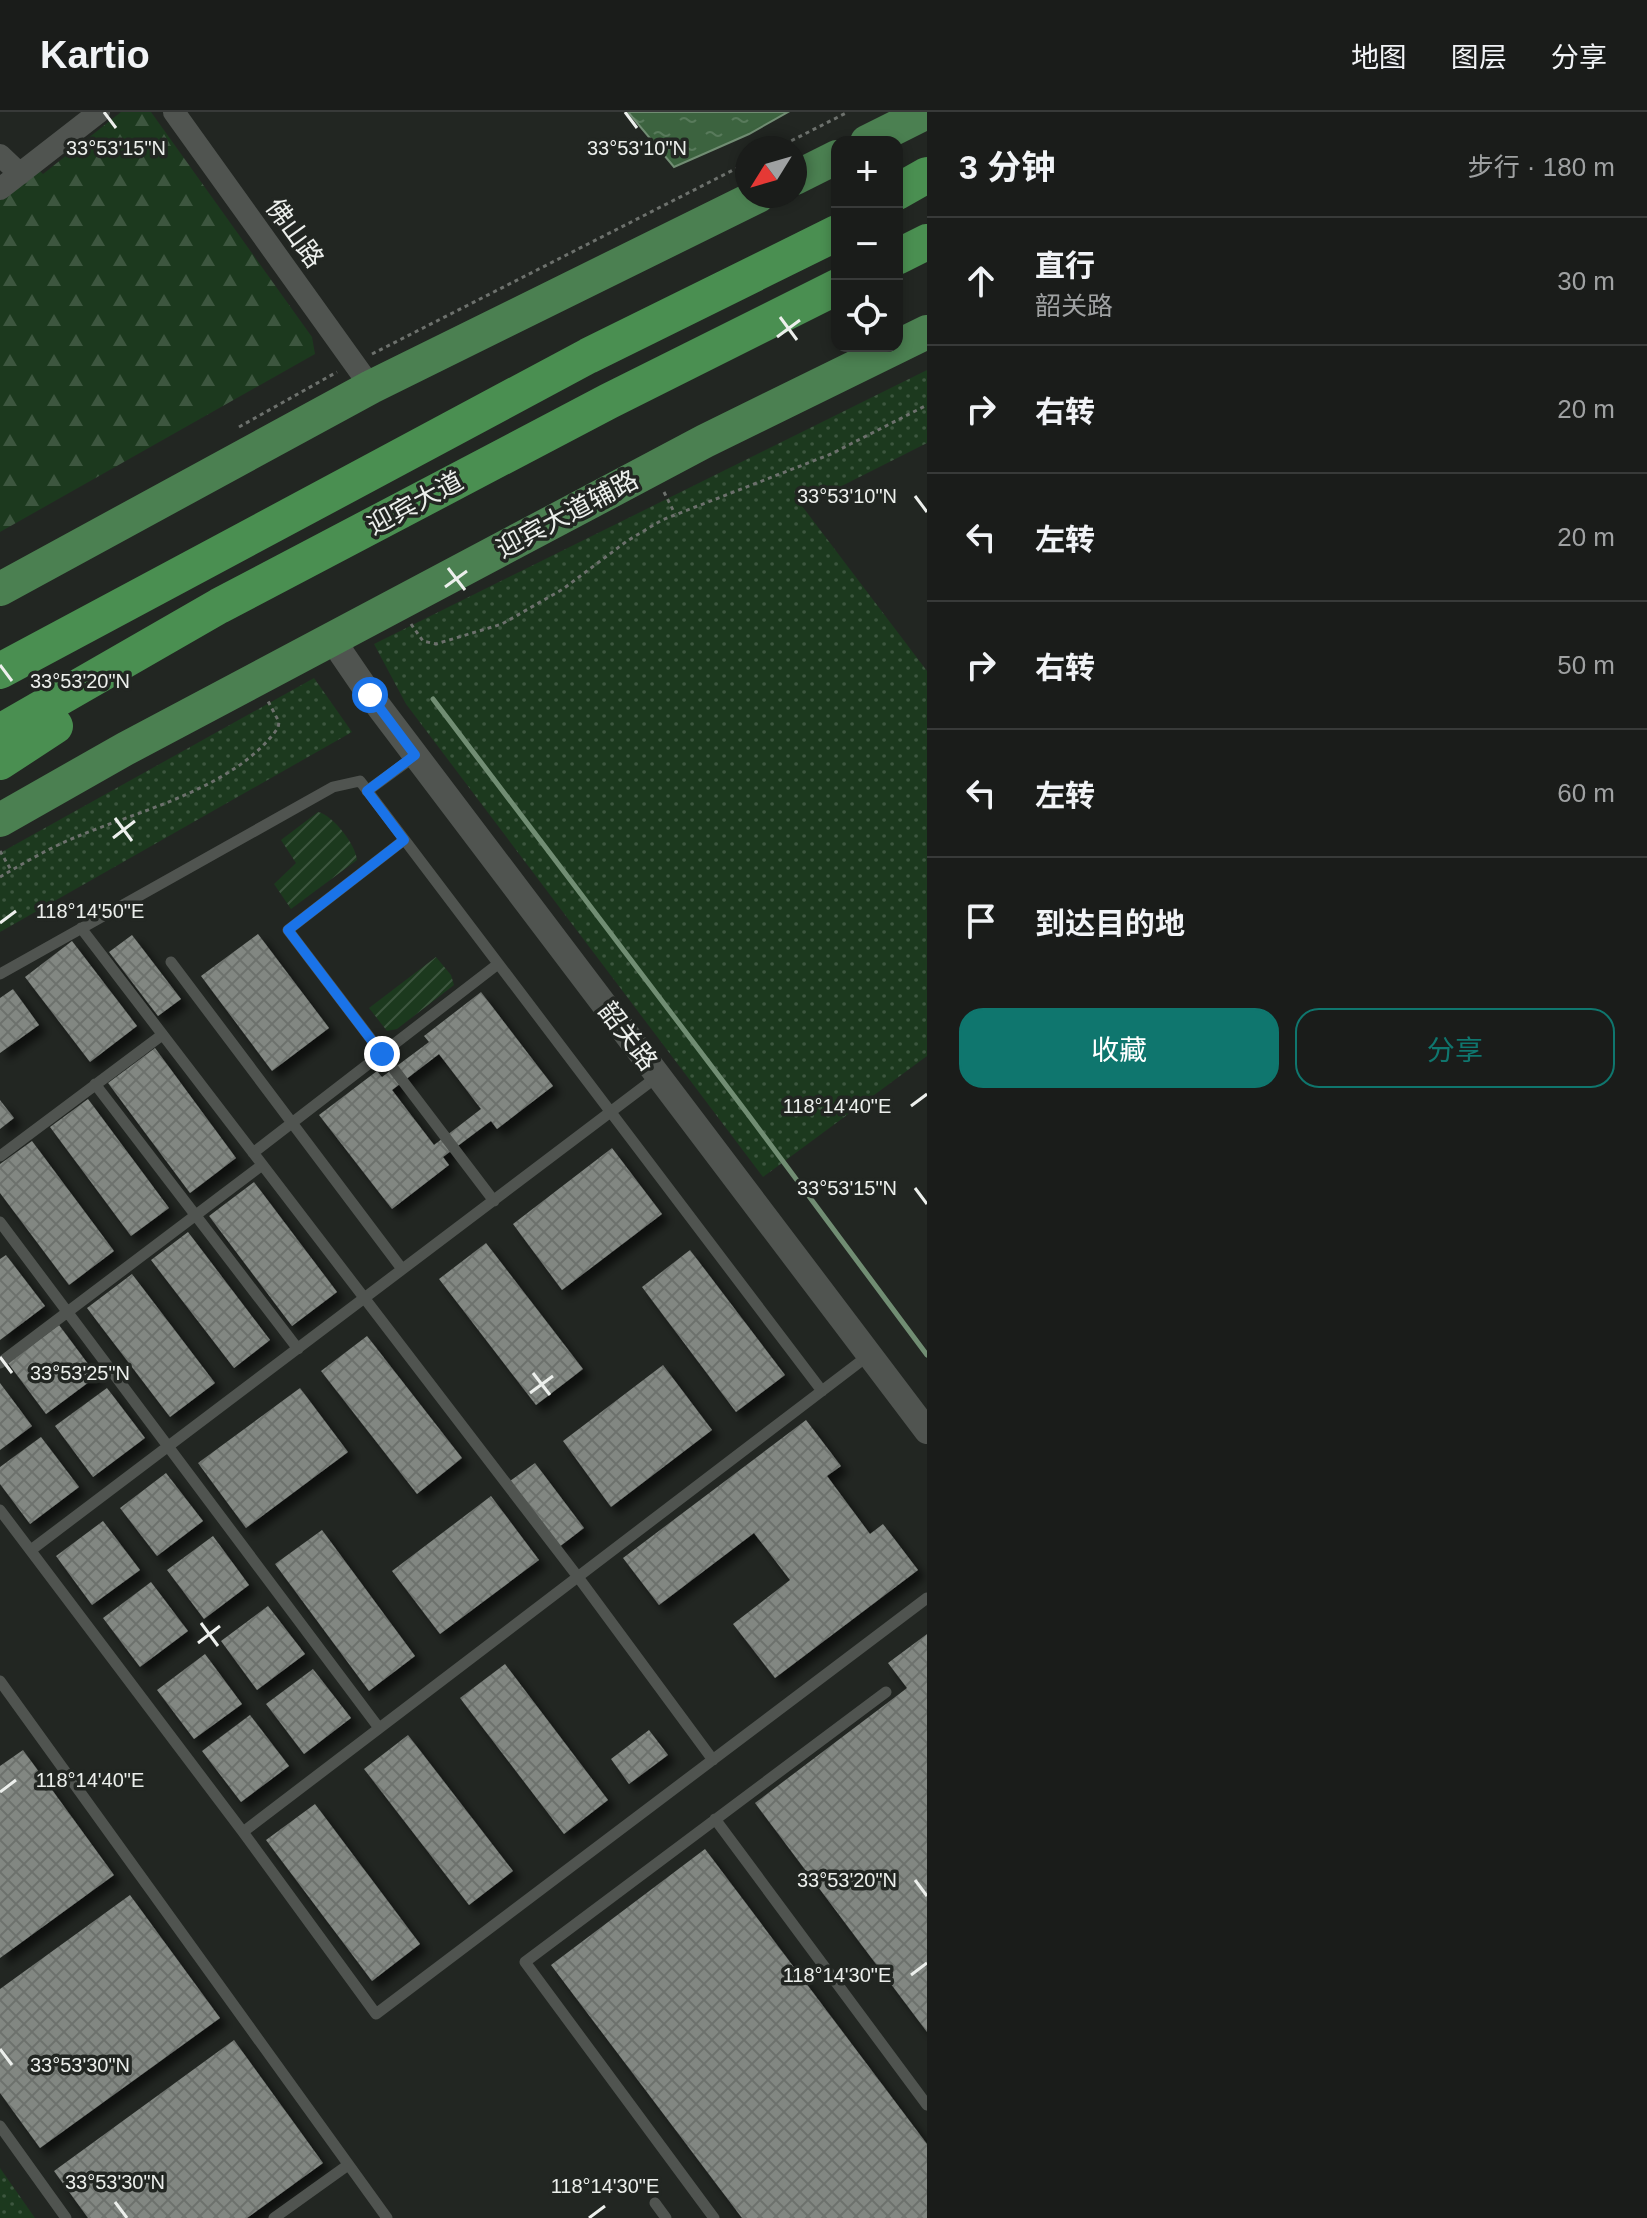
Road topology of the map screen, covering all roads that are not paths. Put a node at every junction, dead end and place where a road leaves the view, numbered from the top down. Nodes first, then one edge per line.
1 (174, 112) edge
2 (927, 112) edge
3 (95, 113) edge
4 (879, 136) edge
5 (0, 155) edge
6 (831, 160) edge
7 (807, 172) edge
8 (20, 174) junction
9 (927, 175) edge
10 (0, 189) edge
11 (903, 189) edge
12 (927, 193) edge
13 (903, 203) edge
14 (735, 207) edge
15 (831, 233) edge
16 (927, 242) edge
17 (903, 254) edge
18 (831, 290) edge
19 (927, 332) edge
20 (588, 356) junction
21 (371, 387) junction
22 (609, 401) junction
23 (0, 589) edge
24 (336, 638) junction
25 (0, 650) edge
26 (0, 671) edge
27 (0, 732) edge
28 (415, 755) junction
29 (0, 762) edge
30 (367, 791) junction
31 (0, 820) edge
32 (404, 840) junction
33 (81, 928) junction
34 (171, 962) dead end
35 (498, 964) junction
36 (0, 974) edge
37 (162, 1035) junction
38 (382, 1054) junction
39 (658, 1076) junction
40 (95, 1084) junction
41 (611, 1112) junction
42 (292, 1123) junction
43 (253, 1153) junction
44 (0, 1156) edge
45 (262, 1165) junction
46 (494, 1201) junction
47 (196, 1215) junction
48 (0, 1222) edge
49 (402, 1269) junction
50 (364, 1298) junction
51 (68, 1312) junction
52 (298, 1349) junction
53 (869, 1354) junction
54 (0, 1363) edge
55 (822, 1391) junction
56 (927, 1431) edge
57 (168, 1447) junction
58 (0, 1510) edge
59 (31, 1550) junction
60 (578, 1577) junction
61 (927, 1598) edge
62 (0, 1681) edge
63 (886, 1692) dead end
64 (379, 1728) junction
65 (713, 1760) junction
66 (715, 1819) junction
67 (243, 1832) junction
68 (927, 2105) edge
69 (0, 2126) edge
70 (348, 2165) junction
71 (655, 2203) dead end
72 (66, 2218) edge
73 (274, 2218) edge
74 (387, 2218) edge
75 (666, 2218) edge
76 (714, 2218) edge

1 - 21 street, 佛山路
2 - 4 main road
3 - 8 street
5 - 8 street
6 - 7 main road
8 - 10 street
9 - 11 highway
12 - 13 highway
14 - 21 main road
15 - 20 highway, 迎宾大道
16 - 17 highway
18 - 22 highway, 迎宾大道
19 - 24 main road, 迎宾大道辅路
20 - 25 highway
20 - 26 highway, 迎宾大道
21 - 23 main road
22 - 27 highway, 迎宾大道
22 - 29 highway
24 - 28 street, 韶关路
24 - 31 main road, 迎宾大道辅路
28 - 30 lane
28 - 39 street, 韶关路
30 - 32 lane
30 - 33 lane
32 - 35 lane
32 - 38 lane
33 - 36 lane
33 - 37 lane
34 - 42 lane
35 - 38 lane
35 - 41 lane
37 - 40 lane
37 - 43 lane
38 - 42 lane
38 - 46 lane
39 - 41 lane
39 - 53 street, 韶关路
40 - 44 lane
40 - 47 lane
41 - 46 lane
41 - 55 lane
42 - 43 lane
42 - 49 lane
43 - 45 lane
45 - 47 lane
45 - 50 lane
46 - 49 lane
47 - 51 lane
47 - 52 lane
48 - 51 lane
49 - 50 lane
50 - 52 lane
50 - 60 lane
51 - 54 lane
51 - 57 lane
52 - 57 lane
53 - 55 lane
53 - 56 street, 韶关路
55 - 60 lane
57 - 59 lane
57 - 64 lane
58 - 59 lane
59 - 67 lane
60 - 64 lane
60 - 65 lane
61 - 65 lane
62 - 70 lane
63 - 66 lane
64 - 67 lane
65 - 67 lane
66 - 68 lane
66 - 76 lane
69 - 72 lane
70 - 73 lane
70 - 74 lane
71 - 75 lane

